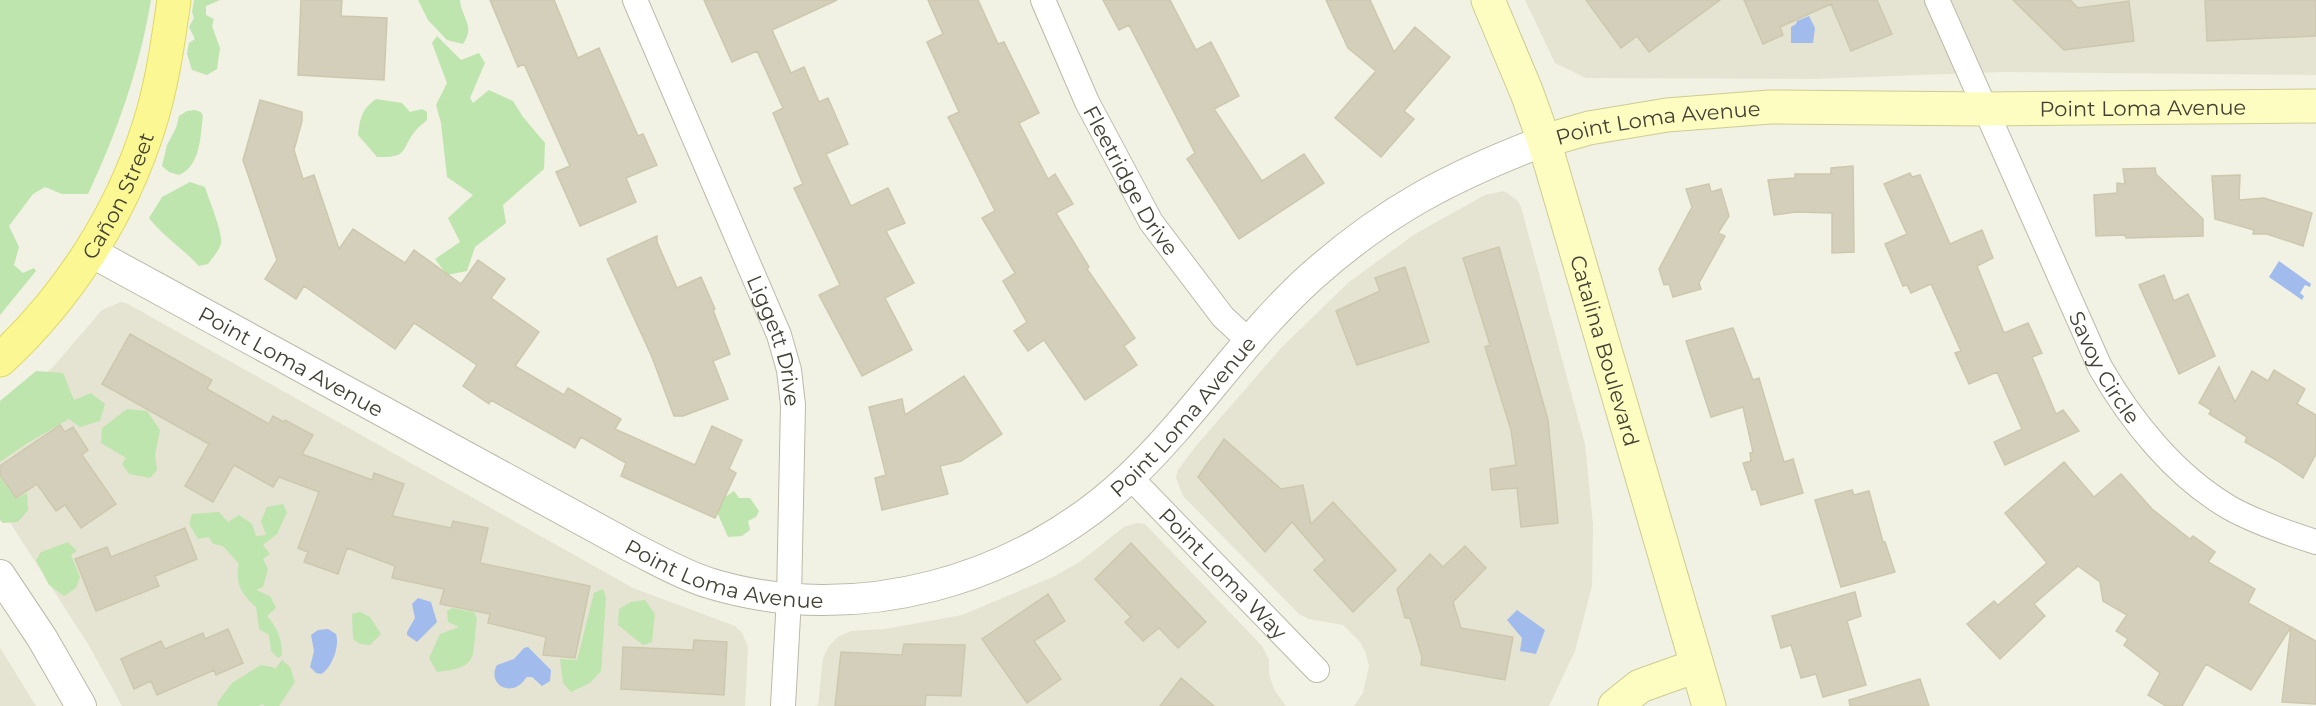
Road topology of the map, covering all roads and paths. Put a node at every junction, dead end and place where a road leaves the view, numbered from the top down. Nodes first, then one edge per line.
1 (174, 0) edge
2 (635, 0) edge
3 (1043, 0) edge
4 (1488, 0) edge
5 (1937, 0) edge
6 (2316, 106) edge
7 (1985, 109) junction
8 (1544, 141) junction
9 (91, 252) junction
10 (1250, 342) junction
11 (0, 360) edge
12 (1130, 477) junction
13 (2316, 542) edge
14 (0, 575) edge
15 (789, 598) junction
16 (1696, 666) junction
17 (1317, 670) dead end
18 (81, 706) edge
19 (783, 706) edge
20 (1615, 706) edge
21 (1709, 706) edge

1 - 9 main road, Cañon Street
2 - 15 street, Liggett Drive
3 - 10 street, Fleetridge Drive
4 - 8 main road, Catalina Boulevard
5 - 7 street, Savoy Circle
6 - 7 main road, Point Loma Avenue
7 - 8 main road, Point Loma Avenue
7 - 13 street, Savoy Circle
8 - 10 street, Point Loma Avenue
8 - 16 main road, Catalina Boulevard
9 - 11 main road, Cañon Street
9 - 15 street, Point Loma Avenue
10 - 12 street, Point Loma Avenue
12 - 15 street, Point Loma Avenue
12 - 17 street, Point Loma Way
14 - 18 street
15 - 19 street, Liggett Drive
16 - 20 main road
16 - 21 main road, Catalina Boulevard

